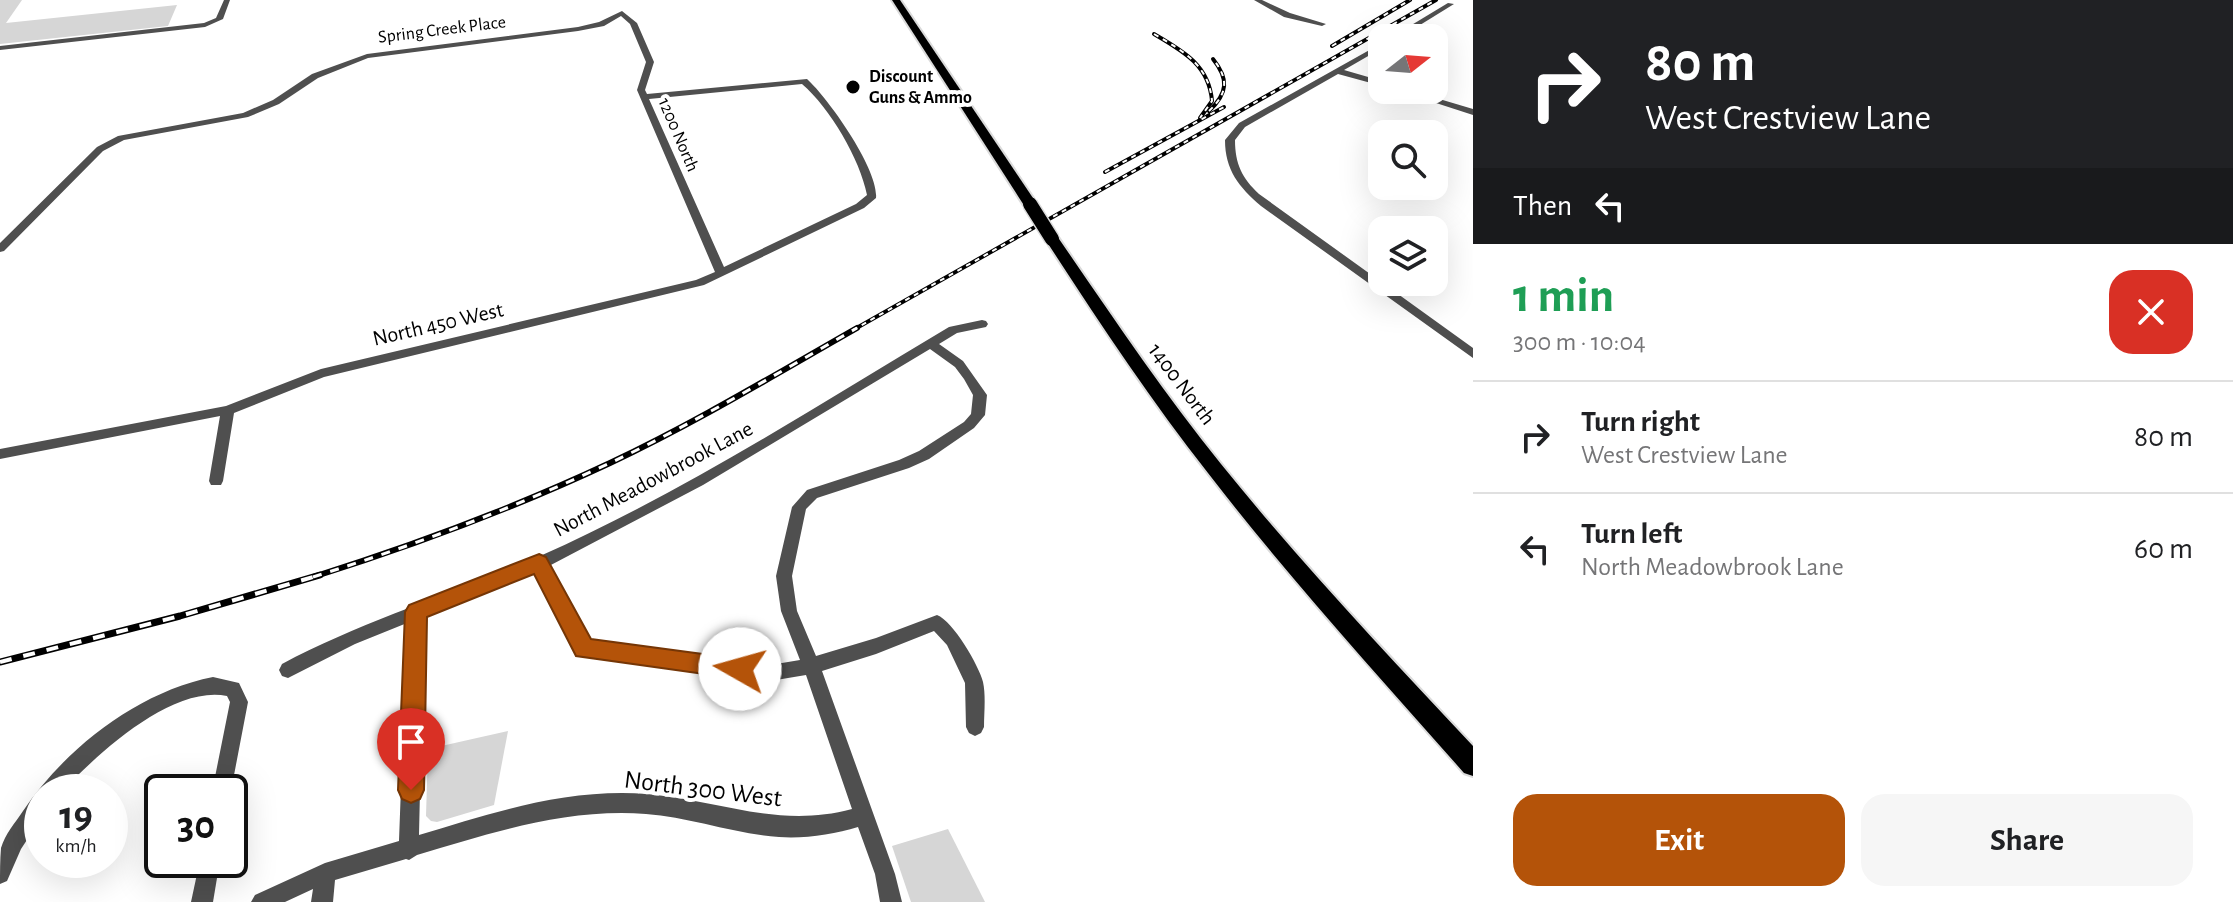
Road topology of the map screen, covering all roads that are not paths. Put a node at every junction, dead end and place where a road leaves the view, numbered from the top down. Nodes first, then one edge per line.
1 (227, 0) edge
2 (621, 0) edge
3 (896, 0) edge
4 (1257, 0) edge
5 (1450, 4) dead end
6 (622, 13) junction
7 (1322, 24) dead end
8 (1417, 24) edge
9 (0, 48) edge
10 (1368, 53) edge
11 (1338, 71) junction
12 (1368, 80) edge
13 (645, 97) junction
14 (1446, 104) edge
15 (1473, 112) edge
16 (0, 249) edge
17 (721, 273) junction
18 (982, 324) dead end
19 (931, 344) junction
20 (1473, 354) edge
21 (228, 410) junction
22 (0, 454) edge
23 (216, 481) dead end
24 (539, 563) junction
25 (416, 612) junction
26 (811, 665) junction
27 (288, 670) dead end
28 (975, 727) dead end
29 (1473, 764) edge
30 (66, 774) edge
31 (225, 774) edge
32 (864, 815) junction
33 (24, 827) edge
34 (409, 850) junction
35 (325, 873) junction
36 (0, 874) edge
37 (207, 878) edge
38 (202, 902) edge
39 (262, 902) edge
40 (322, 902) edge
41 (891, 902) edge

1 - 9 street
2 - 6 street
3 - 29 main road, 1400 North, bridge
4 - 7 street
5 - 8 street
6 - 13 street, 1200 North
6 - 16 street, Spring Creek Place
10 - 11 street
11 - 12 street
11 - 20 street
13 - 17 street, 1200 North
13 - 17 street, North 450 West
14 - 15 street
17 - 21 street, North 450 West
18 - 19 street, North Meadowbrook Lane
19 - 24 street, North Meadowbrook Lane
19 - 26 street
21 - 22 street, North 450 West
21 - 23 street
24 - 25 street, North Meadowbrook Lane
24 - 26 street
25 - 27 street, North Meadowbrook Lane
25 - 34 street
26 - 28 street
26 - 32 street
30 - 31 street
32 - 34 street, North 300 West
32 - 41 street
33 - 36 street
34 - 35 street, North 300 West
35 - 39 street, North 300 West
35 - 40 street
37 - 38 street

